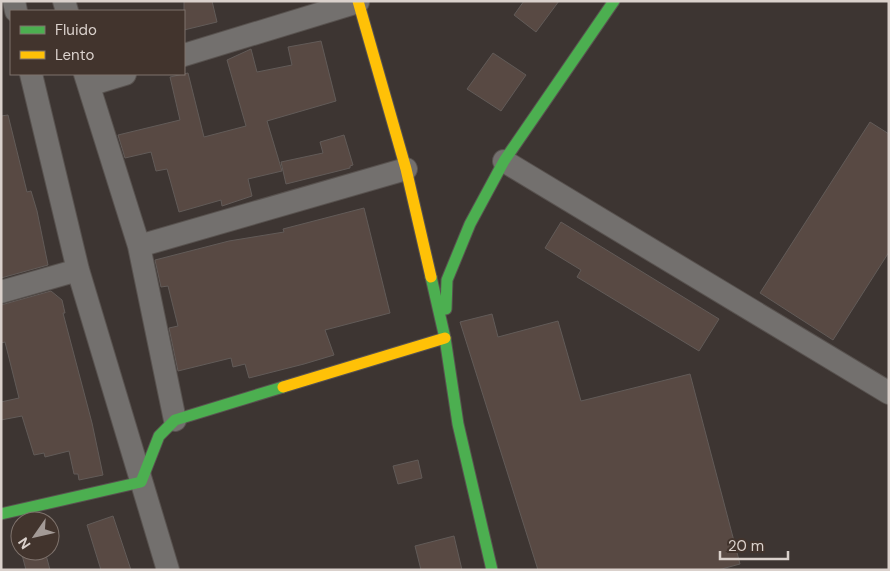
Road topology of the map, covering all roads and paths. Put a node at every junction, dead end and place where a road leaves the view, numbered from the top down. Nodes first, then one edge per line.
1 (614, 1) edge
2 (358, 2) edge
3 (185, 56) edge
4 (31, 75) edge
5 (117, 75) edge
6 (87, 79) edge
7 (504, 161) junction
8 (406, 169) junction
9 (139, 246) junction
10 (78, 270) junction
11 (1, 292) edge
12 (445, 338) junction
13 (889, 393) edge
14 (175, 420) junction
15 (141, 482) junction
16 (1, 514) edge
17 (168, 570) edge
18 (492, 570) edge

1 - 7 street
2 - 3 street
2 - 8 street
4 - 10 street
5 - 6 street
6 - 9 street
7 - 12 street
7 - 13 street
8 - 9 street
8 - 12 street
9 - 14 street
10 - 11 street
10 - 15 street
12 - 14 street
12 - 18 street
14 - 15 street
15 - 16 street
15 - 17 street

